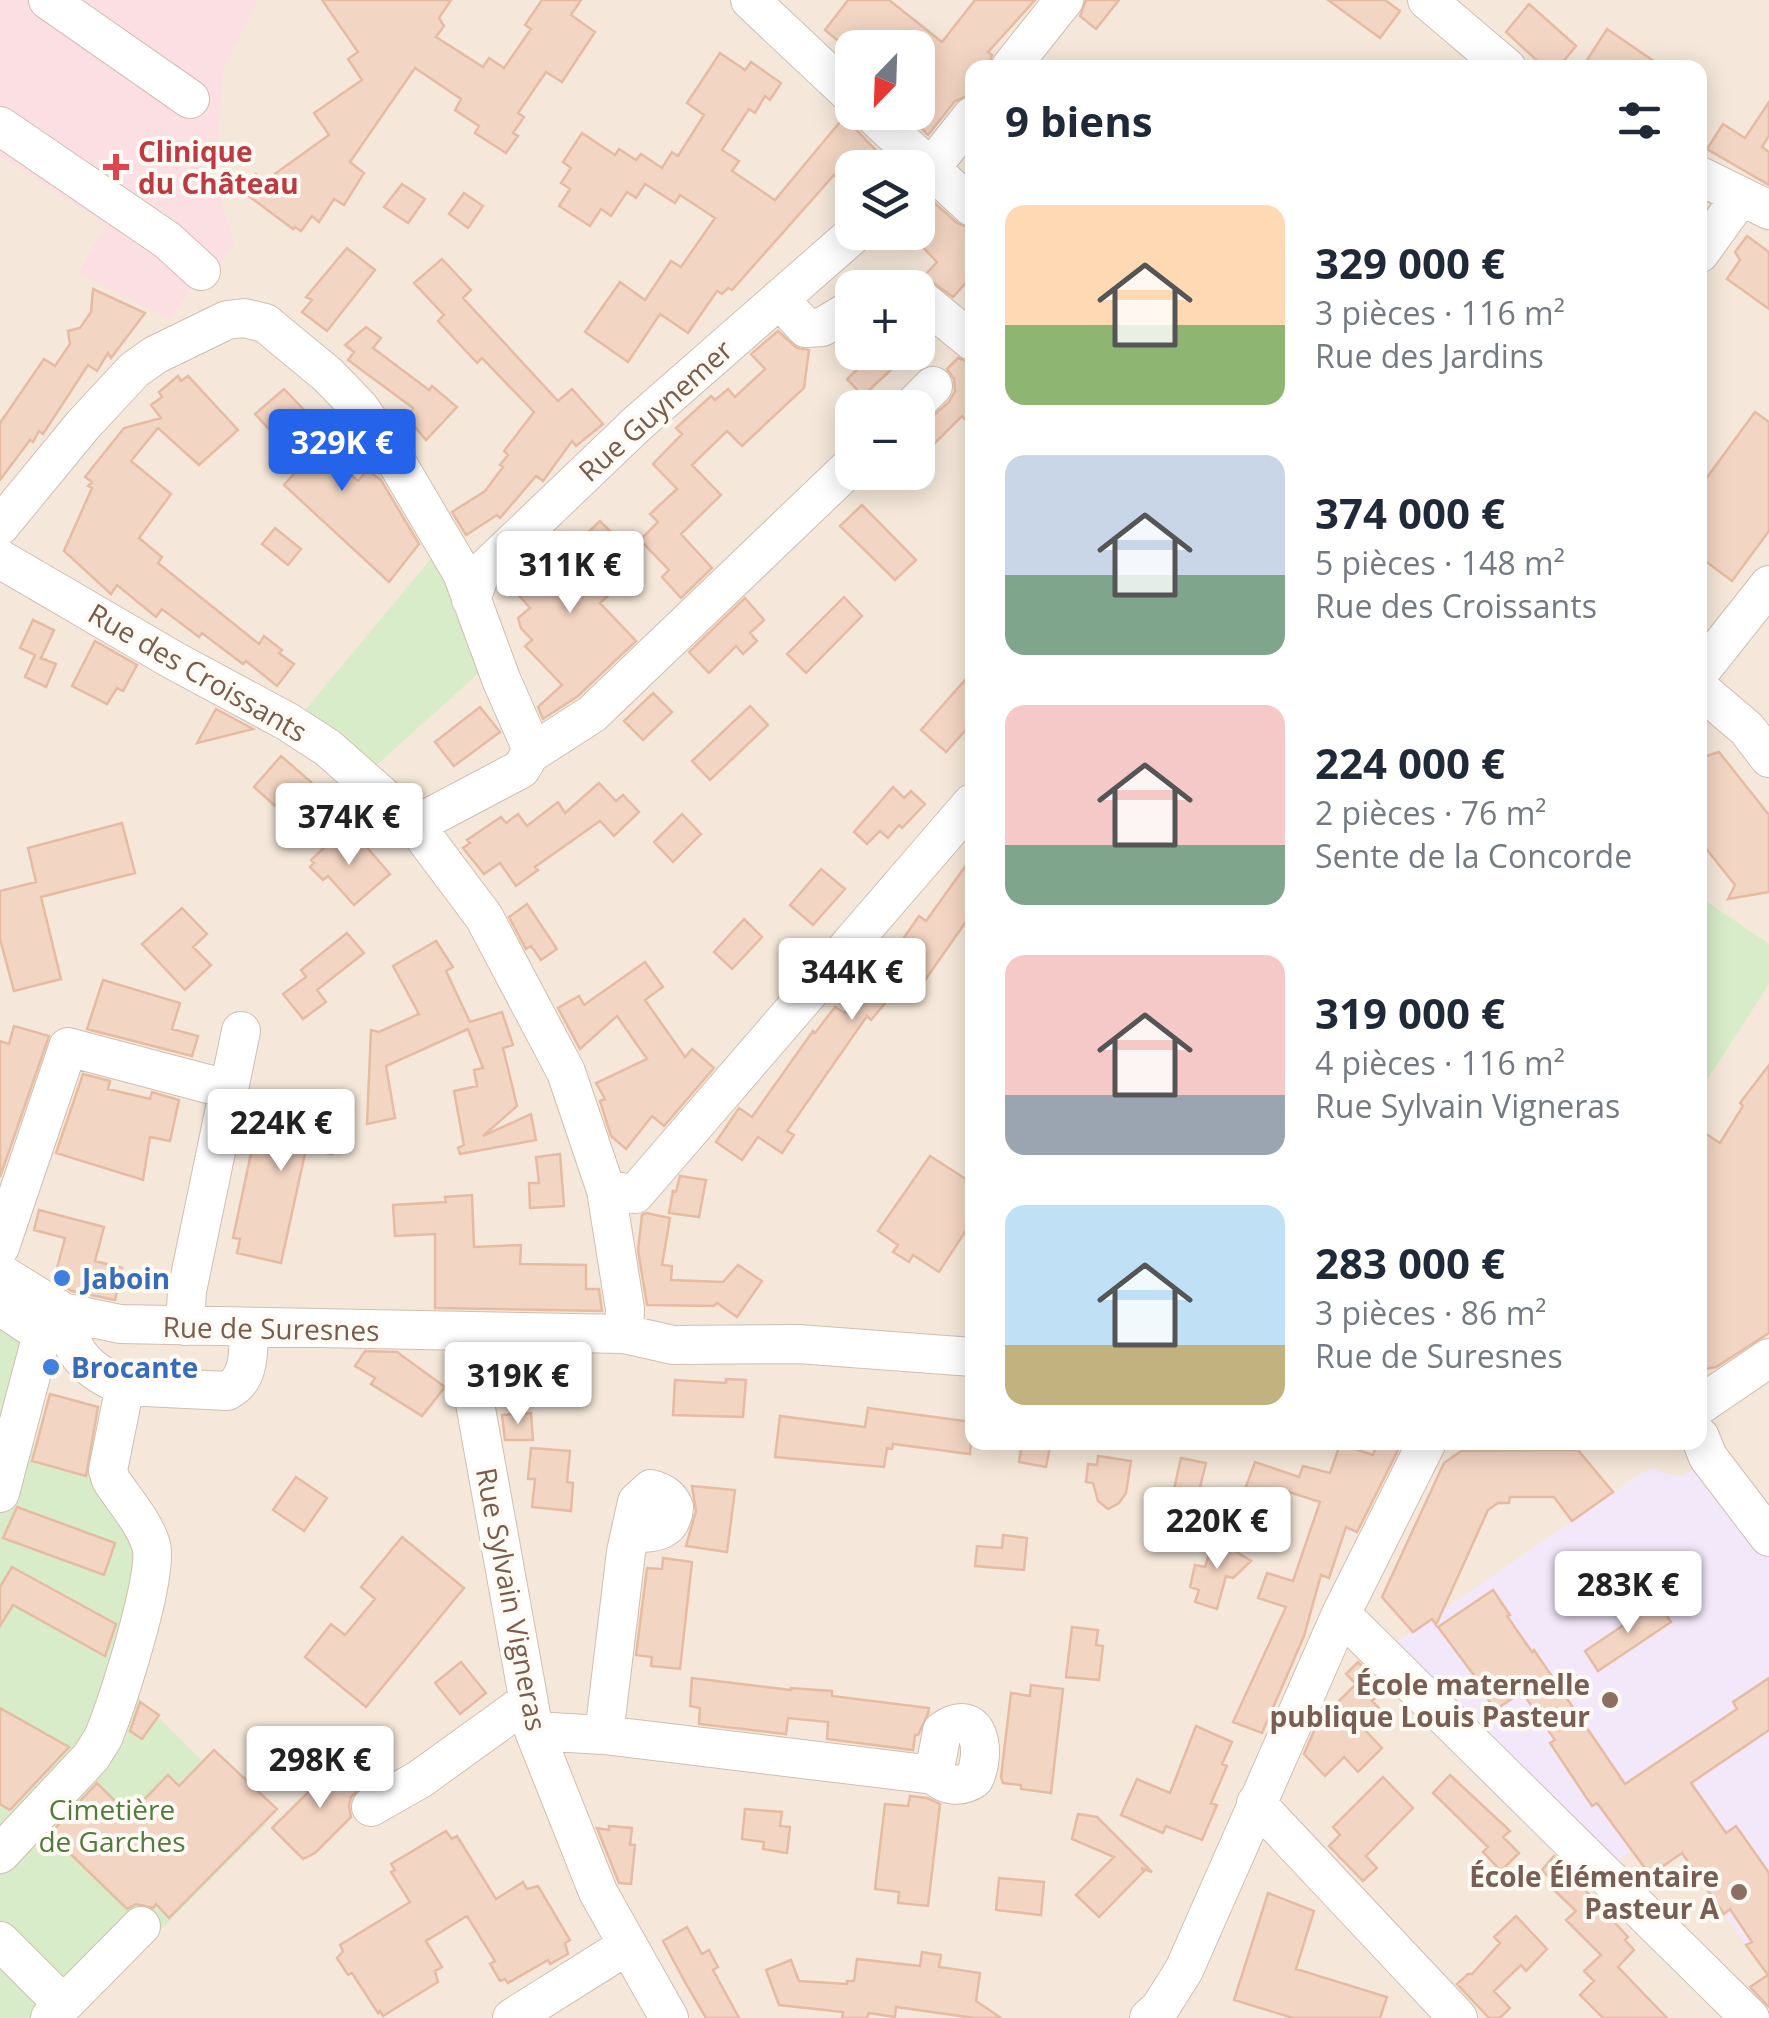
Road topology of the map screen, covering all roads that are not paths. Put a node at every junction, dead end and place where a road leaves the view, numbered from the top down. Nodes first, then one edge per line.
1 (48, 0) edge
2 (750, 0) edge
3 (1064, 0) edge
4 (1428, 0) edge
5 (1016, 60) edge
6 (1498, 60) edge
7 (835, 80) edge
8 (190, 100) dead end
9 (965, 124) edge
10 (0, 126) edge
11 (886, 130) edge
12 (903, 150) edge
13 (935, 161) edge
14 (1707, 179) edge
15 (935, 182) edge
16 (965, 202) edge
17 (1755, 203) edge
18 (1707, 247) edge
19 (835, 250) edge
20 (202, 271) dead end
21 (779, 299) junction
22 (935, 311) edge
23 (835, 320) edge
24 (965, 334) edge
25 (835, 481) edge
26 (0, 526) edge
27 (0, 559) edge
28 (1769, 585) edge
29 (471, 600) junction
30 (1707, 663) edge
31 (1707, 695) edge
32 (1762, 744) edge
33 (530, 754) junction
34 (965, 811) edge
35 (415, 825) junction
36 (241, 1031) dead end
37 (227, 1089) junction
38 (606, 1190) junction
39 (0, 1247) edge
40 (0, 1273) edge
41 (0, 1306) edge
42 (185, 1326) junction
43 (250, 1328) junction
44 (462, 1332) junction
45 (65, 1333) junction
46 (624, 1334) junction
47 (965, 1356) edge
48 (1769, 1358) edge
49 (125, 1386) junction
50 (1707, 1400) edge
51 (1707, 1438) edge
52 (1423, 1450) edge
53 (1705, 1450) edge
54 (1, 1488) edge
55 (1769, 1500) edge
56 (631, 1534) dead end
57 (1769, 1537) edge
58 (1341, 1614) junction
59 (531, 1716) junction
60 (604, 1736) junction
61 (934, 1775) dead end
62 (1256, 1803) junction
63 (371, 1808) dead end
64 (0, 1854) edge
65 (141, 1926) dead end
66 (0, 1940) edge
67 (628, 1945) junction
68 (57, 2011) edge
69 (512, 2018) edge
70 (670, 2018) edge
71 (1149, 2018) edge
72 (1458, 2018) edge
73 (1750, 2018) edge

1 - 8 street
2 - 7 street
3 - 5 street
4 - 6 street
9 - 13 street
10 - 20 street
11 - 12 street
14 - 17 street
15 - 16 street
17 - 18 street
19 - 21 street, Rue Guynemer
21 - 23 street
21 - 29 street, Rue Guynemer
22 - 24 street
25 - 33 street
26 - 29 street
27 - 35 street, Rue des Croissants
28 - 30 street
29 - 33 street
31 - 32 street
33 - 35 street
34 - 38 street
35 - 38 street, Rue des Croissants
36 - 37 street
37 - 39 street
37 - 42 street
38 - 46 street, Rue des Croissants
40 - 45 street, Rue de Suresnes
41 - 54 street
42 - 43 street, Rue de Suresnes
42 - 45 street, Rue de Suresnes
43 - 44 street, Rue de Suresnes
43 - 49 street
44 - 46 street, Rue de Suresnes
44 - 59 street, Rue Sylvain Vigneras
45 - 49 street
46 - 47 street, Rue de Suresnes
48 - 50 street
49 - 64 street
51 - 55 street
52 - 58 street
53 - 57 street
56 - 60 street
58 - 62 street
58 - 73 street
59 - 60 street
59 - 63 street
59 - 67 street, Rue Sylvain Vigneras
60 - 61 street
62 - 71 street
62 - 72 street
65 - 68 street
66 - 68 street
67 - 69 street
67 - 70 street, Rue Sylvain Vigneras

